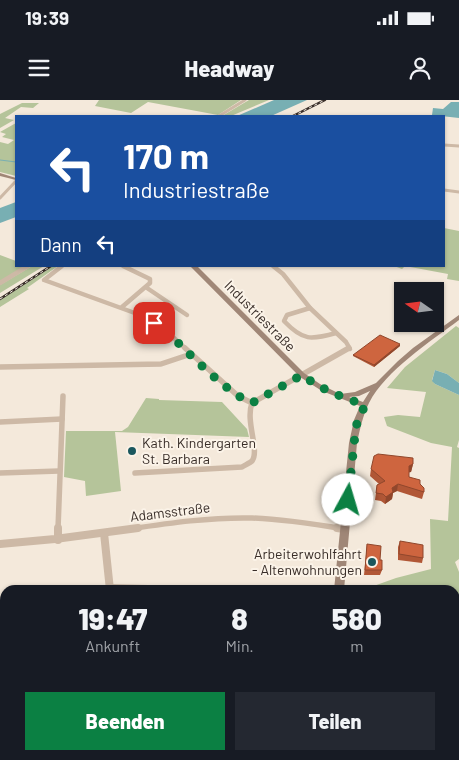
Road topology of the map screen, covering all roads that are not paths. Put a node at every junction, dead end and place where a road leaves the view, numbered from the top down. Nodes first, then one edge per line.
1 (245, 100) edge
2 (221, 115) edge
3 (445, 145) edge
4 (459, 146) edge
5 (0, 174) edge
6 (15, 180) edge
7 (15, 181) edge
8 (445, 190) edge
9 (459, 192) edge
10 (0, 198) edge
11 (26, 267) edge
12 (61, 267) edge
13 (125, 267) edge
14 (194, 267) edge
15 (274, 267) edge
16 (0, 283) edge
17 (147, 288) junction
18 (122, 307) junction
19 (310, 308) junction
20 (187, 315) dead end
21 (459, 317) edge
22 (336, 333) junction
23 (191, 354) junction
24 (0, 367) edge
25 (302, 375) junction
26 (379, 384) junction
27 (333, 395) junction
28 (64, 396) dead end
29 (252, 403) junction
30 (365, 405) junction
31 (62, 419) junction
32 (0, 422) edge
33 (60, 472) junction
34 (135, 473) dead end
35 (0, 474) edge
36 (344, 529) junction
37 (104, 533) junction
38 (58, 540) junction
39 (0, 544) edge
40 (110, 585) edge
41 (339, 585) edge

1 - 2 street
3 - 4 street
5 - 6 main road
7 - 10 street
8 - 9 street
11 - 16 street
12 - 18 street
13 - 17 street
14 - 25 main road, Industriestraße
15 - 19 street
17 - 18 street
17 - 20 street
18 - 23 street
19 - 22 street
19 - 22 street
21 - 26 main road
22 - 25 street
23 - 24 street
23 - 29 street
25 - 27 main road, Industriestraße
25 - 29 street
26 - 27 main road
26 - 30 main road
27 - 30 main road, Industriestraße
28 - 31 street
29 - 34 street
30 - 36 main road
31 - 32 street
31 - 33 street
33 - 35 street
33 - 38 street
36 - 37 street, Adamsstraße
36 - 41 main road
37 - 38 street, Adamsstraße
37 - 40 street
38 - 39 street, Adamsstraße

